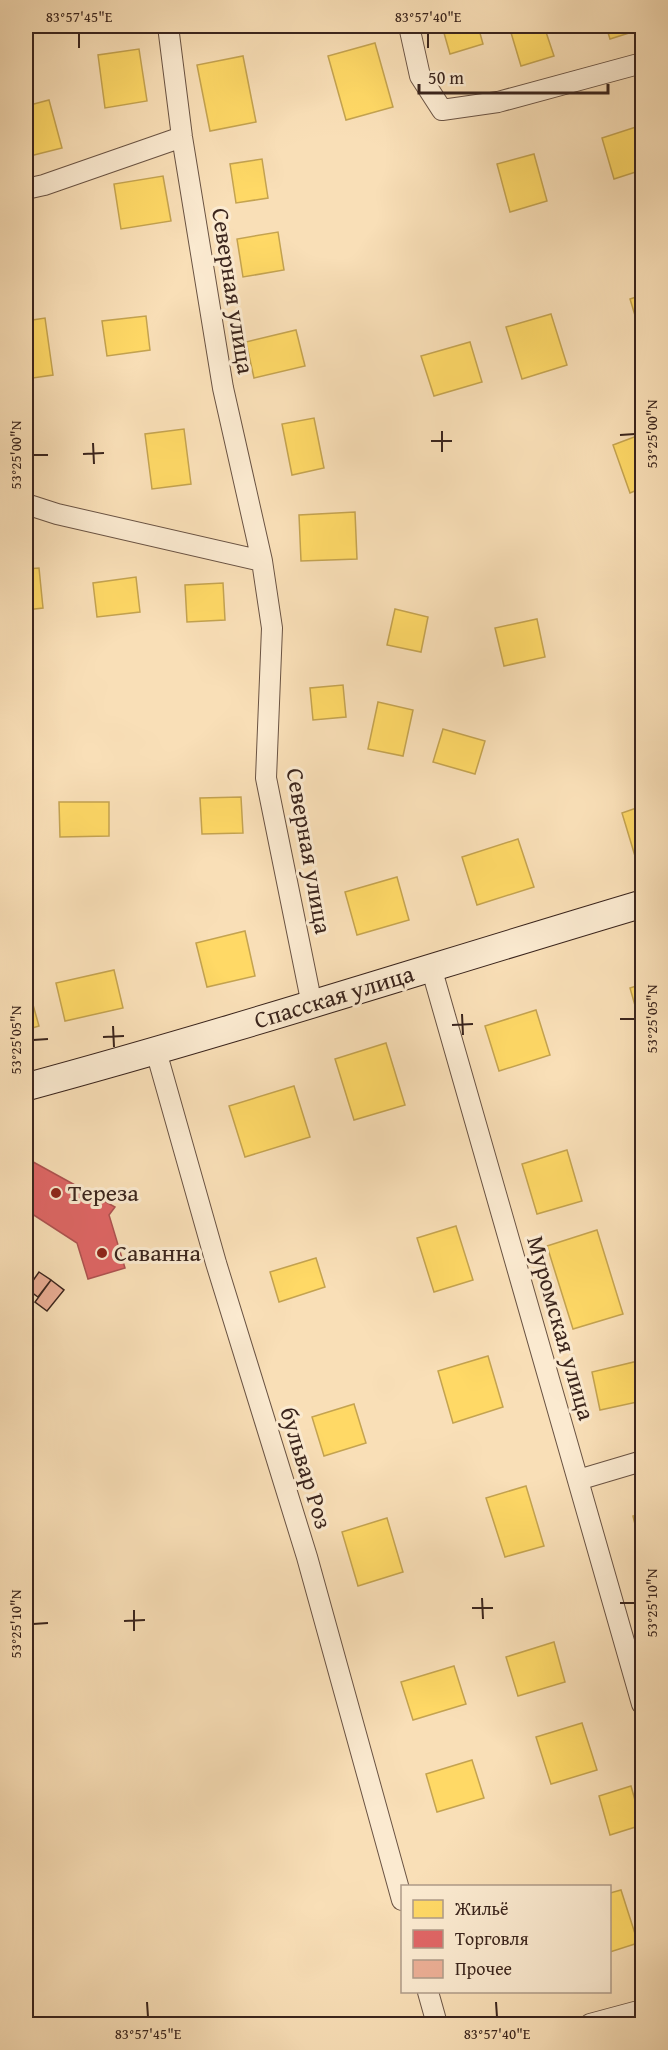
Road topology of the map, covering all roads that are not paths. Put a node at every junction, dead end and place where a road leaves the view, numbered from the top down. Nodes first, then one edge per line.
1 (168, 26) edge
2 (409, 26) edge
3 (642, 63) edge
4 (182, 137) junction
5 (26, 189) edge
6 (26, 504) edge
7 (262, 561) junction
8 (642, 904) edge
9 (431, 966) junction
10 (312, 1005) junction
11 (156, 1051) junction
12 (26, 1087) edge
13 (642, 1461) edge
14 (578, 1480) junction
15 (642, 1704) edge
16 (401, 1896) edge
17 (428, 1993) edge
18 (642, 2010) edge
19 (437, 2025) edge
20 (590, 2025) edge

1 - 4 street, Северная улица
2 - 3 street
4 - 5 street
4 - 7 street, Северная улица
6 - 7 street
7 - 10 street, Северная улица
8 - 9 street, Спасская улица
9 - 10 street, Спасская улица
9 - 14 street, Муромская улица
10 - 11 street, Спасская улица
11 - 12 street, Спасская улица
11 - 16 street, бульвар Роз
13 - 14 street
14 - 15 street, Муромская улица
17 - 19 street
18 - 20 street

